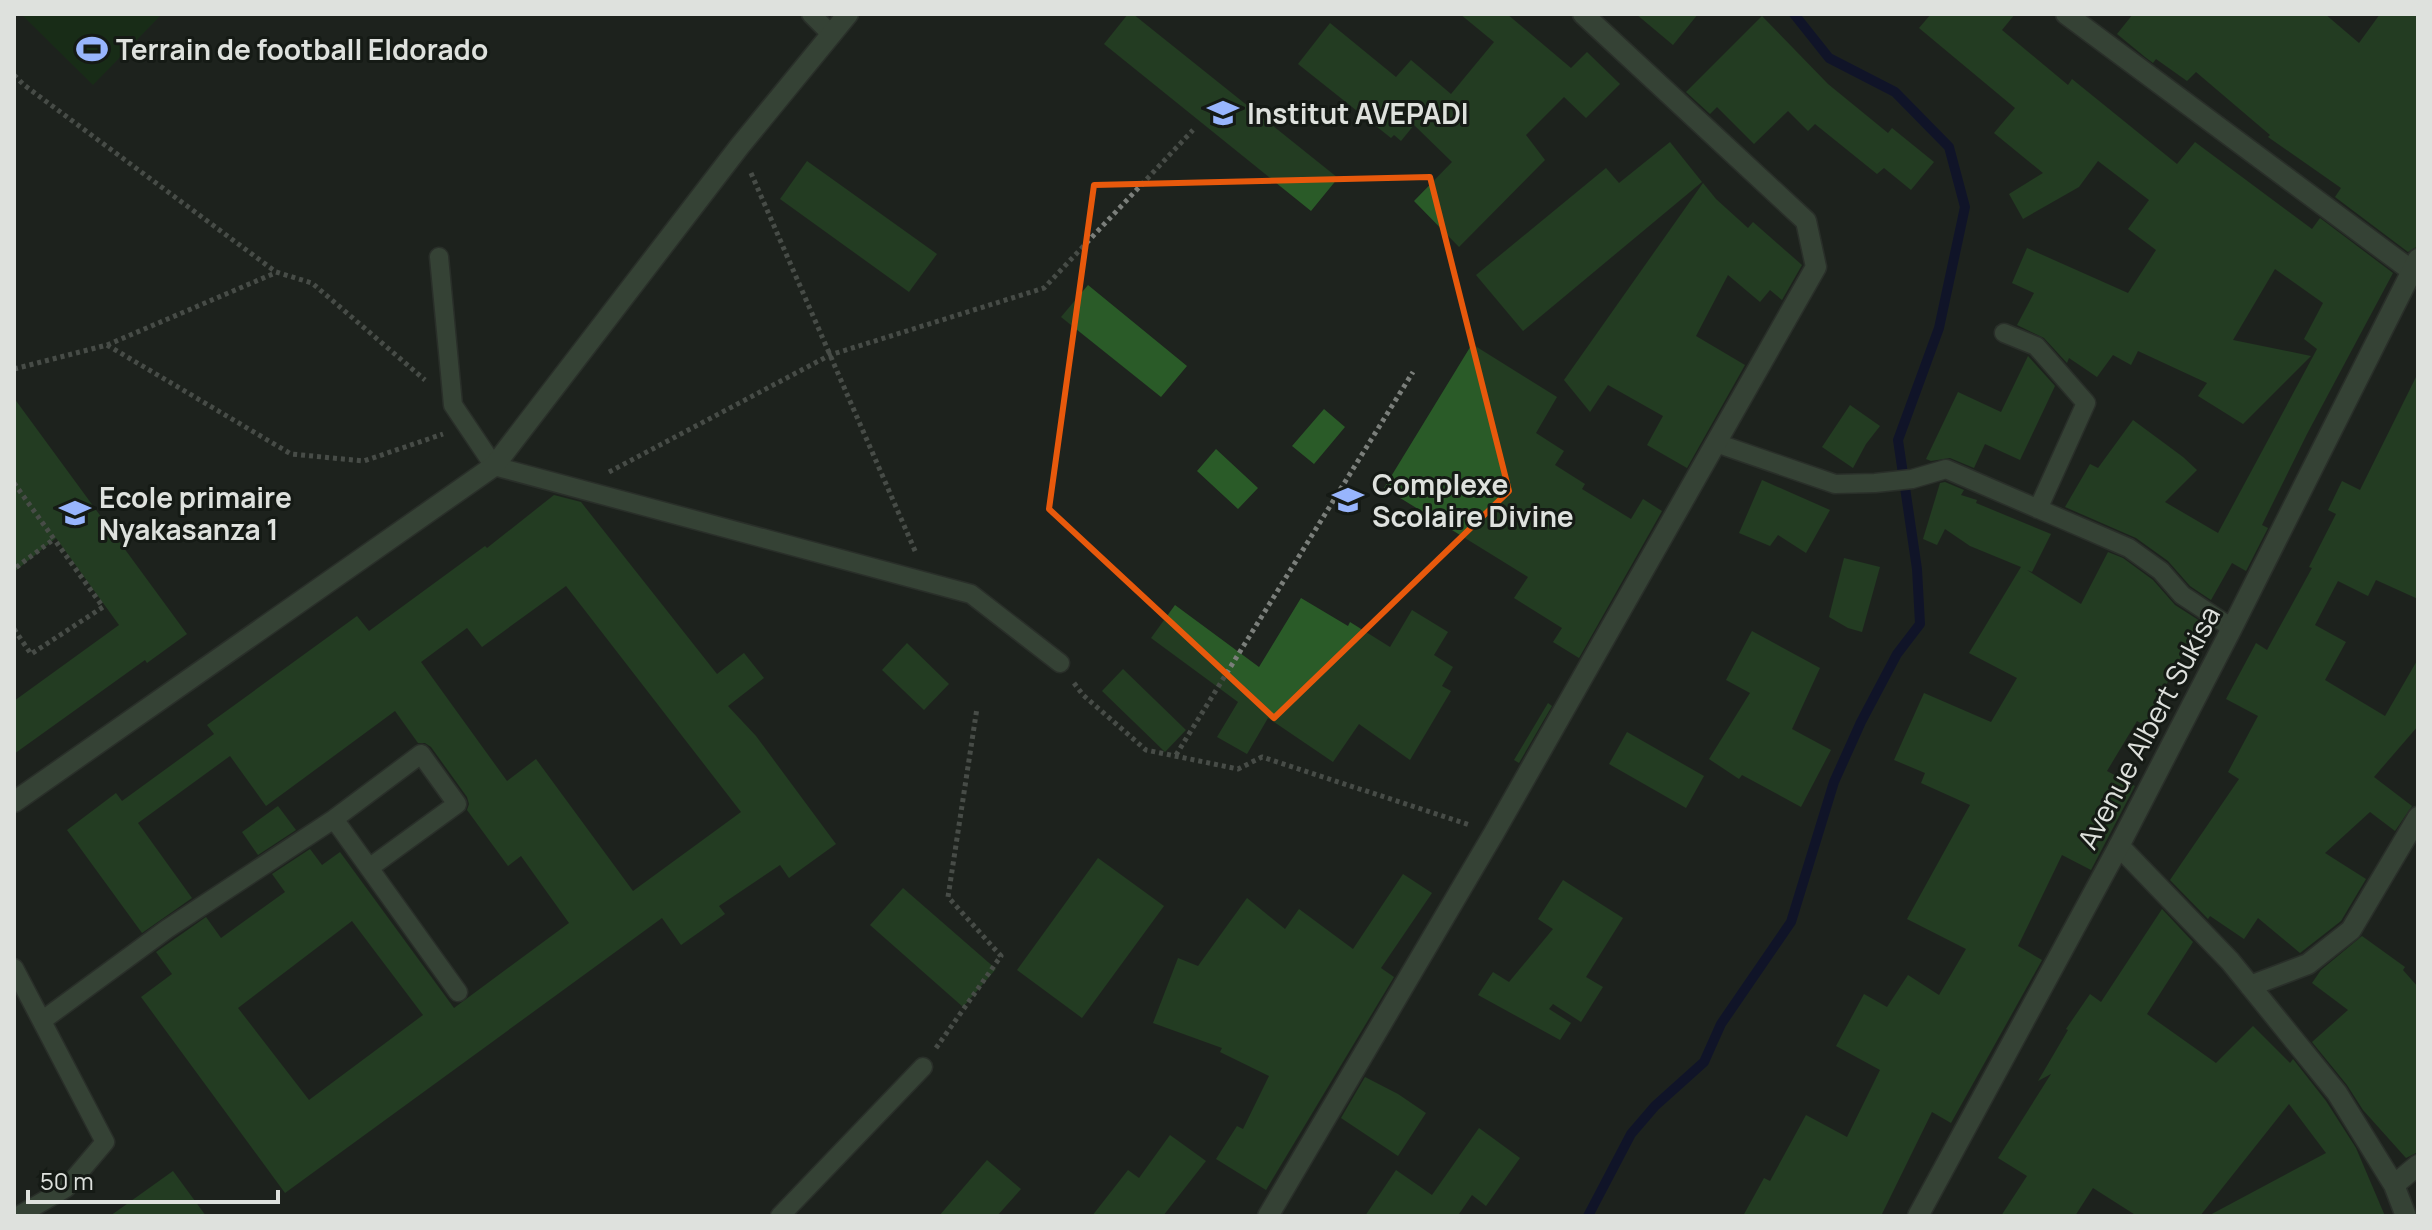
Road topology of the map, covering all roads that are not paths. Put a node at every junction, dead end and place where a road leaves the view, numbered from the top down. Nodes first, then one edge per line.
1 (811, 14) edge
2 (848, 14) edge
3 (1583, 14) edge
4 (2066, 14) edge
5 (832, 35) junction
6 (439, 257) dead end
7 (2415, 265) edge
8 (2004, 333) dead end
9 (1716, 443) junction
10 (494, 466) junction
11 (2038, 509) junction
12 (2232, 628) junction
13 (1060, 663) road end
14 (14, 802) edge
15 (2418, 817) edge
16 (334, 819) junction
17 (2119, 846) junction
18 (369, 868) junction
19 (14, 968) edge
20 (2250, 986) junction
21 (458, 992) dead end
22 (43, 1020) junction
23 (923, 1067) road end
24 (2418, 1165) edge
25 (2394, 1185) junction
26 (18, 1216) edge
27 (780, 1216) edge
28 (1268, 1216) edge
29 (1918, 1216) edge
30 (2406, 1216) edge

1 - 5 lane
2 - 5 street
3 - 9 street
4 - 7 street
5 - 10 street
6 - 10 lane
7 - 12 street, Avenue Albert Sukisa
8 - 11 lane
9 - 11 lane
9 - 28 street
10 - 13 lane
10 - 14 street
11 - 12 lane
12 - 17 street, Avenue Albert Sukisa
15 - 20 street
16 - 18 lane
16 - 18 lane
16 - 22 lane
17 - 20 street
17 - 29 street, Avenue Albert Sukisa
18 - 21 lane
19 - 22 lane
20 - 25 street
22 - 26 lane
23 - 27 lane
24 - 25 street
25 - 30 street

